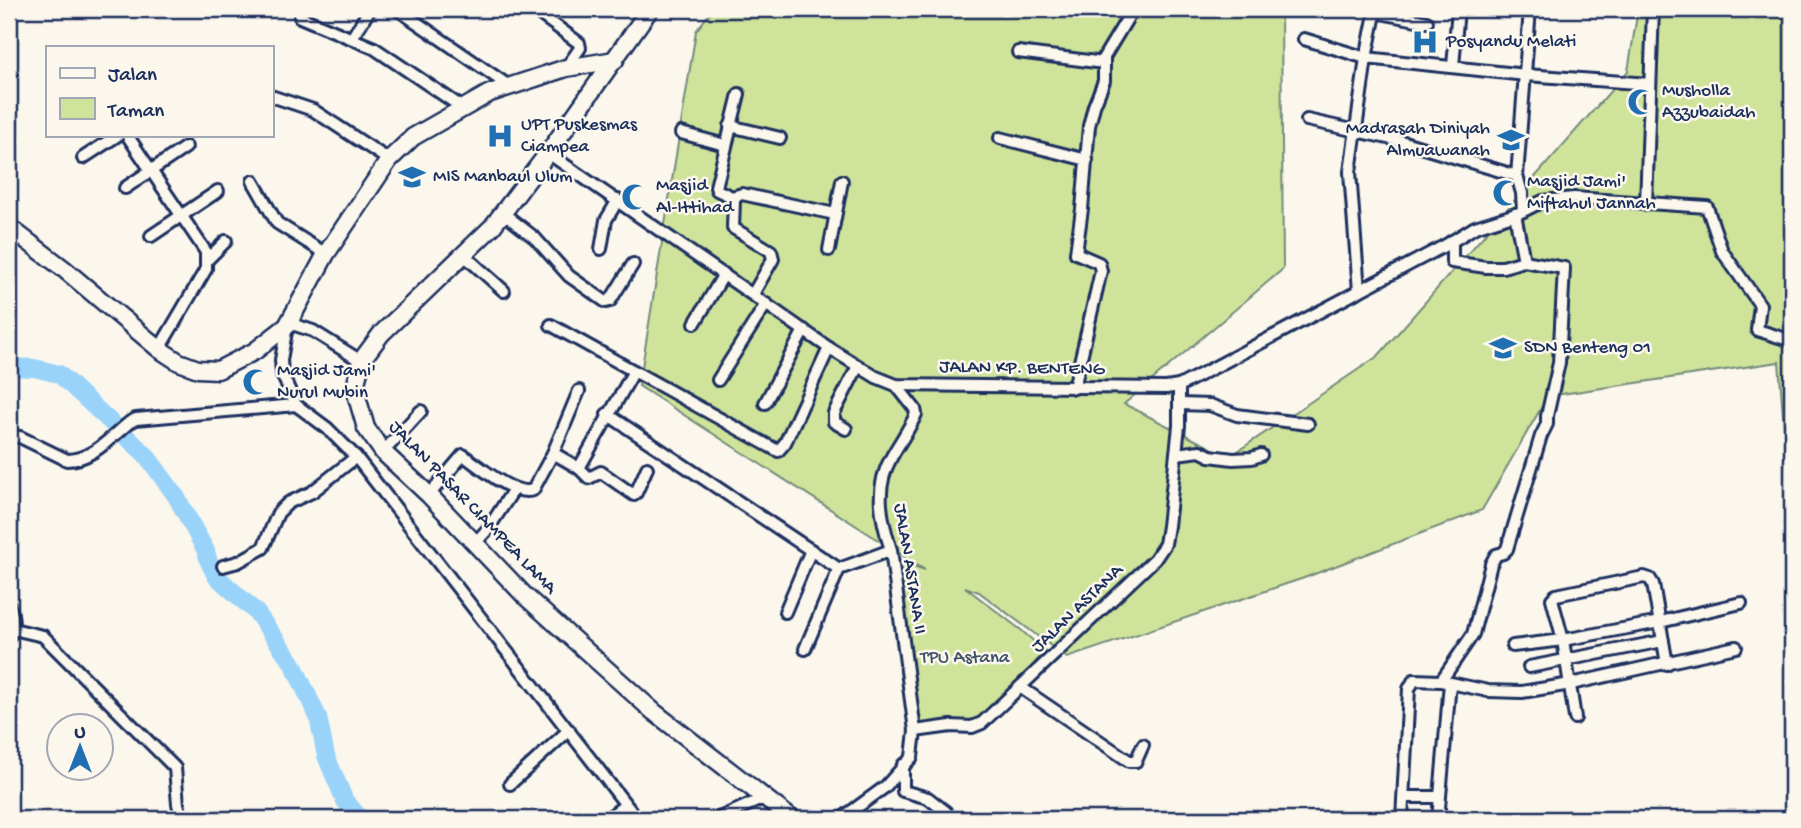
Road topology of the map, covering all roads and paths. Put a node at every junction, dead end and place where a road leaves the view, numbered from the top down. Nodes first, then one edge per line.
1 (370, 9) edge
2 (397, 9) edge
3 (533, 9) edge
4 (650, 9) edge
5 (1133, 9) edge
6 (1458, 9) edge
7 (1530, 9) edge
8 (1653, 9) edge
9 (1376, 11) edge
10 (300, 17) dead end
11 (1427, 22) dead end
12 (352, 38) junction
13 (1304, 38) dead end
14 (1018, 51) dead end
15 (1366, 58) junction
16 (615, 60) junction
17 (1104, 63) junction
18 (1453, 66) junction
19 (566, 68) junction
20 (1526, 75) junction
21 (1650, 84) junction
22 (509, 86) junction
23 (739, 94) dead end
24 (273, 97) edge
25 (463, 108) junction
26 (1307, 120) dead end
27 (730, 126) junction
28 (1356, 131) junction
29 (681, 133) dead end
30 (116, 136) edge
31 (128, 136) edge
32 (780, 138) dead end
33 (1000, 138) dead end
34 (725, 145) junction
35 (186, 147) dead end
36 (548, 153) junction
37 (83, 158) dead end
38 (388, 160) junction
39 (1087, 160) junction
40 (150, 170) junction
41 (1517, 176) junction
42 (253, 181) dead end
43 (842, 181) dead end
44 (125, 188) dead end
45 (218, 191) dead end
46 (732, 197) junction
47 (618, 200) junction
48 (1646, 204) junction
49 (503, 213) junction
50 (1519, 213) junction
51 (835, 214) junction
52 (181, 215) junction
53 (9, 227) edge
54 (151, 236) dead end
55 (226, 241) dead end
56 (1452, 241) junction
57 (601, 249) dead end
58 (829, 250) dead end
59 (326, 254) junction
60 (464, 255) junction
61 (206, 261) junction
62 (1524, 261) junction
63 (634, 264) dead end
64 (724, 274) junction
65 (504, 291) dead end
66 (1359, 291) junction
67 (753, 294) junction
68 (766, 304) junction
69 (695, 323) dead end
70 (288, 325) junction
71 (551, 325) dead end
72 (804, 330) junction
73 (1792, 341) edge
74 (830, 348) junction
75 (159, 349) junction
76 (361, 361) junction
77 (858, 366) junction
78 (634, 371) junction
79 (718, 380) dead end
80 (896, 385) junction
81 (1180, 386) junction
82 (1074, 388) junction
83 (579, 391) dead end
84 (765, 403) dead end
85 (1180, 404) junction
86 (296, 405) junction
87 (421, 411) dead end
88 (607, 414) junction
89 (1308, 424) dead end
90 (846, 429) dead end
91 (9, 436) edge
92 (383, 452) junction
93 (553, 453) junction
94 (1176, 454) junction
95 (1261, 454) dead end
96 (356, 457) junction
97 (579, 468) junction
98 (647, 468) dead end
99 (514, 489) junction
100 (429, 495) junction
101 (474, 544) junction
102 (811, 550) junction
103 (891, 550) junction
104 (223, 566) dead end
105 (839, 569) junction
106 (1741, 603) dead end
107 (9, 605) edge
108 (785, 612) dead end
109 (1660, 622) junction
110 (11, 633) edge
111 (1563, 640) junction
112 (1663, 641) junction
113 (1513, 646) dead end
114 (1736, 648) dead end
115 (806, 649) dead end
116 (1566, 661) junction
117 (1667, 664) junction
118 (1529, 667) dead end
119 (1445, 682) junction
120 (1571, 684) junction
121 (1020, 687) junction
122 (1576, 718) dead end
123 (569, 730) junction
124 (915, 731) junction
125 (1143, 745) dead end
126 (903, 765) junction
127 (510, 784) dead end
128 (766, 797) junction
129 (1404, 797) junction
130 (1439, 797) junction
131 (625, 805) junction
132 (946, 812) dead end
133 (182, 819) edge
134 (607, 819) edge
135 (637, 819) edge
136 (718, 819) edge
137 (792, 819) edge
138 (841, 819) edge
139 (1402, 819) edge
140 (1438, 819) edge

1 - 12 street
2 - 22 street
3 - 19 street
4 - 16 main road
5 - 17 street
6 - 18 street
7 - 20 street
8 - 21 street
9 - 11 street
9 - 15 street
10 - 12 street
12 - 25 street
13 - 15 street
14 - 17 street
15 - 18 street
15 - 28 street
16 - 19 main road
16 - 36 main road
17 - 39 street
18 - 20 street
19 - 22 main road
20 - 21 street
20 - 41 street
21 - 48 street
22 - 25 main road
23 - 27 street
24 - 38 street
25 - 38 main road
26 - 28 street
27 - 32 street
27 - 34 street
28 - 41 street
28 - 66 street
29 - 34 street
30 - 37 street
31 - 40 street
33 - 39 street
34 - 46 street
35 - 40 street
36 - 47 street, JALAN KP. BENTENG
36 - 49 main road
38 - 59 main road
39 - 82 street
40 - 44 street
40 - 52 street
41 - 50 street
42 - 59 street
43 - 51 street
45 - 52 street
46 - 51 street
46 - 67 street
47 - 57 street
47 - 64 street, JALAN KP. BENTENG
48 - 50 street, JALAN KP. BENTENG
48 - 73 street, JALAN KP. BENTENG
49 - 60 main road
49 - 63 street
50 - 56 street, JALAN KP. BENTENG
50 - 62 street
51 - 58 street
52 - 54 street
52 - 61 street
53 - 75 main road
55 - 61 street
56 - 62 street
56 - 66 street, JALAN KP. BENTENG
59 - 70 main road
60 - 65 street
60 - 76 main road
61 - 75 street
62 - 119 street
64 - 67 street, JALAN KP. BENTENG
64 - 69 street
66 - 81 street, JALAN KP. BENTENG
67 - 68 street, JALAN KP. BENTENG
68 - 72 street, JALAN KP. BENTENG
68 - 79 street
70 - 75 main road
70 - 76 street
70 - 86 street
71 - 78 street
72 - 74 street, JALAN KP. BENTENG
72 - 84 street
74 - 77 street, JALAN KP. BENTENG
74 - 78 street
76 - 92 main road, JALAN PASAR CIAMPEA LAMA
77 - 80 street, JALAN KP. BENTENG
77 - 90 street
78 - 88 street
80 - 82 street, JALAN KP. BENTENG
80 - 103 street, JALAN ASTANA II
81 - 82 street, JALAN KP. BENTENG
81 - 85 street, JALAN ASTANA
83 - 93 street
85 - 89 street
85 - 94 street, JALAN ASTANA
86 - 91 street
86 - 96 street
87 - 92 street
88 - 97 street
88 - 102 street
92 - 100 main road, JALAN PASAR CIAMPEA LAMA
93 - 97 street
93 - 99 street
94 - 95 street
94 - 121 street, JALAN ASTANA
96 - 104 street
96 - 123 street
97 - 98 street
99 - 100 street
99 - 101 street
100 - 101 main road, JALAN PASAR CIAMPEA LAMA
101 - 128 main road, JALAN PASAR CIAMPEA LAMA
102 - 105 street
102 - 108 street
103 - 105 street
103 - 124 street, JALAN ASTANA II
105 - 115 street
106 - 109 street
107 - 110 street
109 - 111 street
109 - 111 street
109 - 112 street
110 - 133 street
111 - 113 street
111 - 116 street
112 - 116 street
112 - 117 street
114 - 117 street
116 - 118 street
116 - 120 street
117 - 120 street
119 - 120 street
119 - 129 street
119 - 130 street
120 - 122 street
121 - 124 street, JALAN ASTANA
121 - 125 street
123 - 127 street
123 - 131 street
124 - 126 street
126 - 132 street
126 - 138 street
128 - 136 street
128 - 137 main road, JALAN PASAR CIAMPEA LAMA
129 - 130 street
129 - 139 street
130 - 140 street
131 - 134 street
131 - 135 street

